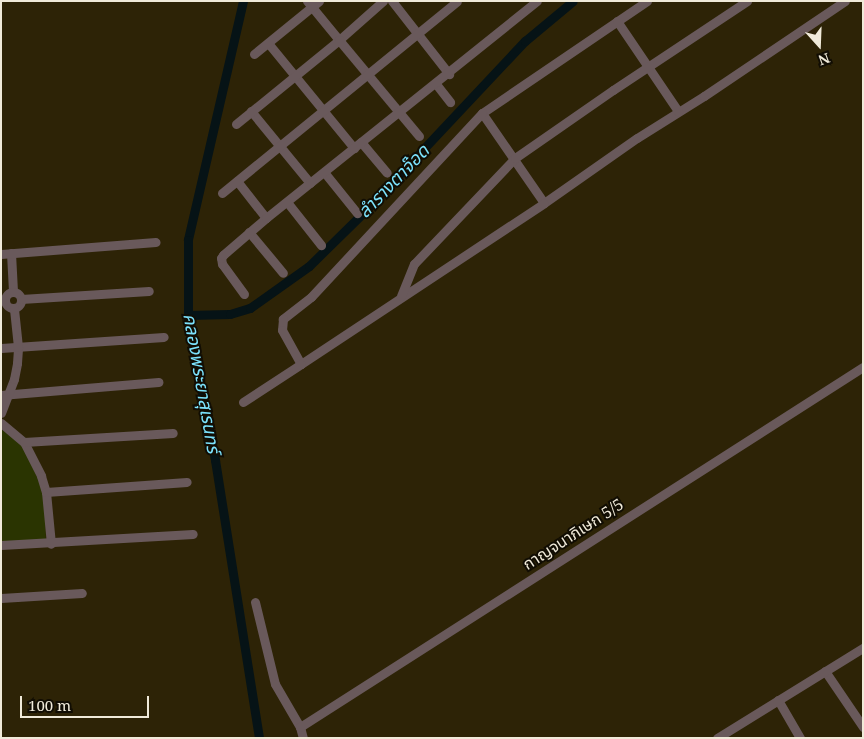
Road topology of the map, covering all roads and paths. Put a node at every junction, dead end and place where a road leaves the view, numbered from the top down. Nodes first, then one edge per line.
1 (383, 1) edge
2 (392, 1) edge
3 (457, 1) edge
4 (537, 1) edge
5 (647, 1) edge
6 (747, 1) edge
7 (845, 1) edge
8 (312, 3) edge
9 (617, 21) junction
10 (417, 34) junction
11 (339, 40) junction
12 (268, 43) junction
13 (254, 54) dead end
14 (648, 68) junction
15 (449, 74) junction
16 (295, 75) junction
17 (368, 75) junction
18 (436, 84) junction
19 (450, 102) dead end
20 (325, 110) junction
21 (251, 111) junction
22 (678, 111) junction
23 (400, 112) junction
24 (482, 113) junction
25 (236, 124) dead end
26 (419, 136) dead end
27 (358, 145) junction
28 (280, 146) junction
29 (515, 158) junction
30 (324, 172) junction
31 (387, 173) dead end
32 (238, 181) junction
33 (310, 183) junction
34 (222, 193) dead end
35 (287, 202) junction
36 (544, 203) junction
37 (357, 213) dead end
38 (266, 218) junction
39 (249, 232) junction
40 (156, 242) dead end
41 (321, 245) dead end
42 (6, 253) edge
43 (283, 273) dead end
44 (149, 291) dead end
45 (13, 292) junction
46 (244, 294) dead end
47 (401, 296) junction
48 (21, 299) junction
49 (3, 301) edge
50 (14, 308) junction
51 (164, 337) dead end
52 (18, 347) junction
53 (1, 348) edge
54 (301, 364) junction
55 (863, 367) edge
56 (158, 382) dead end
57 (5, 395) edge
58 (243, 402) dead end
59 (1, 413) edge
60 (1, 423) edge
61 (173, 433) dead end
62 (24, 442) junction
63 (187, 482) dead end
64 (46, 492) junction
65 (193, 534) dead end
66 (51, 544) junction
67 (1, 545) edge
68 (82, 593) dead end
69 (1, 598) edge
70 (255, 602) dead end
71 (863, 648) edge
72 (826, 671) junction
73 (778, 700) junction
74 (300, 727) junction
75 (863, 727) edge
76 (303, 738) edge
77 (718, 738) edge
78 (800, 738) edge

1 - 11 street
2 - 10 street
3 - 10 street
4 - 15 street
5 - 9 street
6 - 14 street
7 - 22 street
8 - 11 street
8 - 12 street
9 - 14 street
9 - 24 street
10 - 15 street
10 - 17 street
11 - 16 street
11 - 17 street
12 - 13 street
12 - 16 street
14 - 22 street
14 - 29 street
15 - 18 street
16 - 20 street
16 - 21 street
17 - 20 street
17 - 23 street
18 - 19 street
18 - 23 street
20 - 27 street
20 - 28 street
21 - 25 street
21 - 28 street
22 - 36 street
23 - 26 street
23 - 27 street
24 - 29 street
24 - 54 street
27 - 30 street
27 - 31 street
28 - 32 street
28 - 33 street
29 - 36 street
29 - 47 street
30 - 33 street
30 - 37 street
32 - 34 street
32 - 38 street
33 - 35 street
35 - 38 street
35 - 41 street
36 - 47 street
38 - 39 street
39 - 43 street
39 - 46 street
40 - 42 street
42 - 45 street
44 - 48 street
45 - 48 street
45 - 49 street
47 - 54 street
48 - 50 street
49 - 50 street
50 - 52 street
51 - 52 street
52 - 53 street
52 - 57 street
54 - 58 street
55 - 74 street, กาญจนาภิเษก 5/5
56 - 57 street
57 - 59 street
60 - 62 street
61 - 62 street
62 - 64 street
63 - 64 street
64 - 66 street
65 - 66 street
66 - 67 street
68 - 69 street
70 - 74 street
71 - 72 street
72 - 73 street
72 - 75 street
73 - 77 street
73 - 78 street
74 - 76 street

